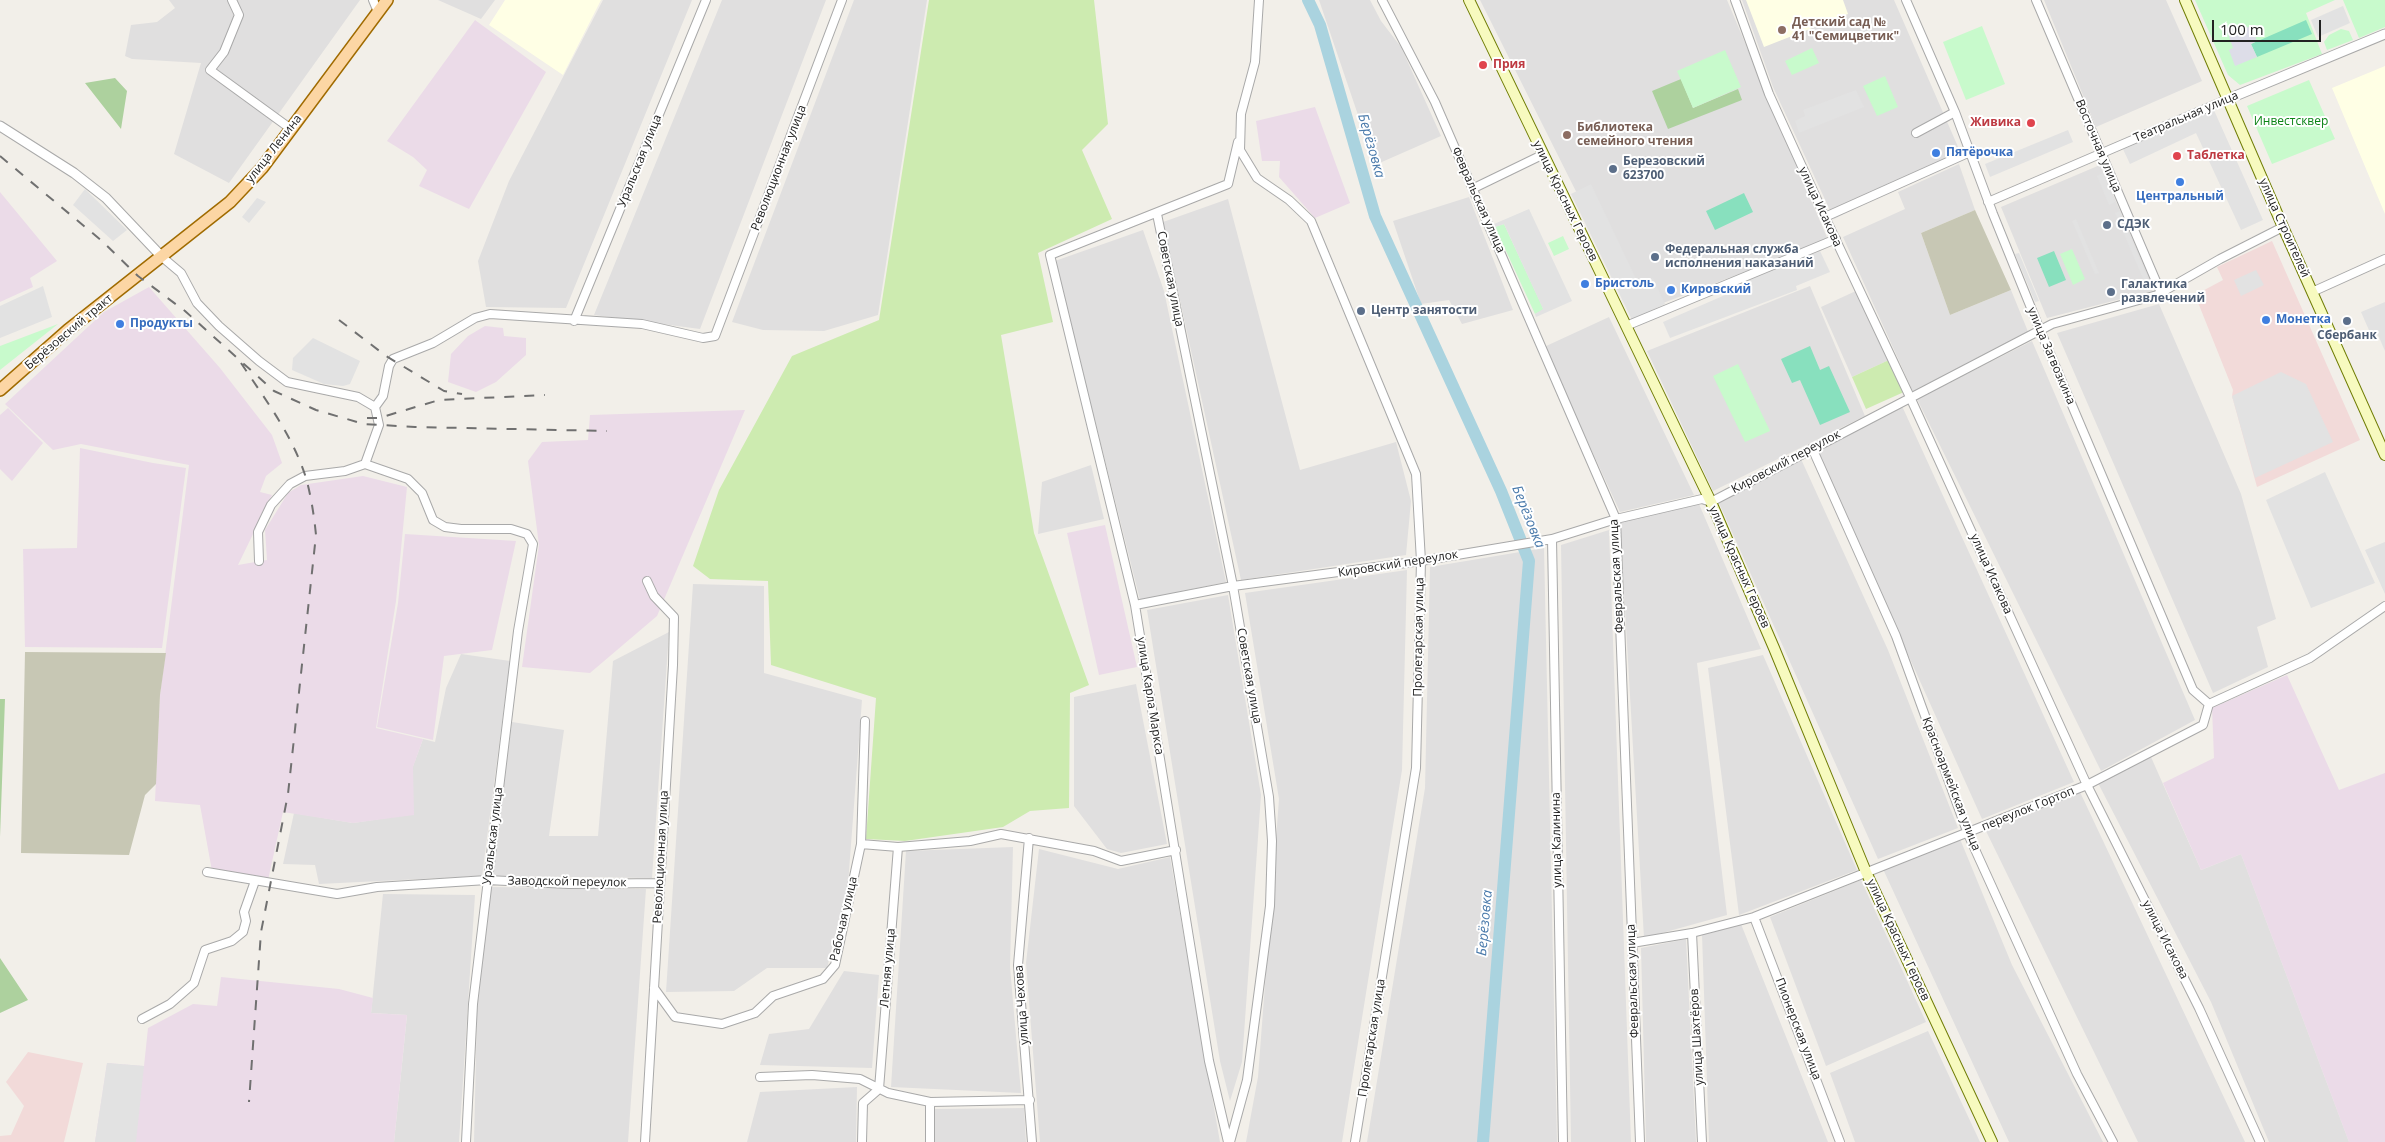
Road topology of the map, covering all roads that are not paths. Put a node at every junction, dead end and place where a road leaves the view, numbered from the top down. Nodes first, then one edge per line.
1 (232, 0) edge
2 (374, 0) edge
3 (387, 0) edge
4 (706, 0) edge
5 (842, 0) edge
6 (1258, 0) edge
7 (1382, 0) edge
8 (1469, 0) edge
9 (1735, 0) edge
10 (1906, 0) edge
11 (2036, 0) edge
12 (2185, 0) edge
13 (378, 12) junction
14 (2385, 34) edge
15 (2228, 100) junction
16 (1955, 112) junction
17 (0, 126) edge
18 (291, 129) junction
19 (1916, 133) dead end
20 (1239, 139) junction
21 (1970, 152) junction
22 (2102, 153) junction
23 (1542, 155) junction
24 (1474, 188) junction
25 (1988, 202) junction
26 (1157, 214) junction
27 (1825, 217) junction
28 (2283, 227) junction
29 (1836, 239) junction
30 (162, 257) junction
31 (2385, 259) edge
32 (138, 276) joint
33 (2161, 292) junction
34 (2312, 292) junction
35 (574, 321) junction
36 (1626, 326) junction
37 (2040, 330) junction
38 (0, 390) edge
39 (1910, 397) junction
40 (375, 407) junction
41 (1812, 448) junction
42 (2385, 455) edge
43 (365, 464) junction
44 (1711, 502) junction
45 (1616, 519) junction
46 (1552, 539) junction
47 (259, 561) dead end
48 (1421, 561) junction
49 (647, 581) dead end
50 (1233, 586) junction
51 (1135, 605) junction
52 (2385, 606) edge
53 (2209, 704) junction
54 (866, 721) dead end
55 (2086, 785) junction
56 (1968, 834) junction
57 (1029, 838) junction
58 (861, 844) junction
59 (898, 847) junction
60 (1176, 850) junction
61 (207, 872) dead end
62 (1866, 872) junction
63 (487, 880) junction
64 (255, 881) junction
65 (659, 883) junction
66 (1754, 917) junction
67 (1692, 933) junction
68 (1632, 943) junction
69 (654, 988) junction
70 (142, 1019) dead end
71 (760, 1077) dead end
72 (879, 1089) junction
73 (1030, 1100) junction
74 (930, 1102) junction
75 (466, 1142) edge
76 (645, 1142) edge
77 (862, 1142) edge
78 (930, 1142) edge
79 (1032, 1142) edge
80 (1229, 1142) edge
81 (1355, 1142) edge
82 (1563, 1142) edge
83 (1640, 1142) edge
84 (1702, 1142) edge
85 (1840, 1142) edge
86 (1992, 1142) edge
87 (2114, 1142) edge
88 (2260, 1142) edge

1 - 18 street
2 - 13 street
3 - 13 main road, улица Ленина
4 - 35 street, Уральская улица
5 - 35 street, Революционная улица
6 - 20 street, Пролетарская улица
7 - 24 street, Февральская улица
8 - 23 main road, улица Красных Героев
9 - 27 street, улица Исакова
10 - 16 street, улица Загвозкина
11 - 22 street, Восточная улица
12 - 15 main road, улица Строителей
13 - 18 main road, улица Ленина
14 - 15 street, Театральная улица
15 - 22 street, Театральная улица
15 - 28 main road, улица Строителей
16 - 19 street
16 - 21 street, улица Загвозкина
17 - 30 street
18 - 30 main road, улица Ленина
20 - 26 street
20 - 48 street, Пролетарская улица
21 - 25 street, улица Загвозкина
21 - 27 street
22 - 25 street, Театральная улица
22 - 33 street, Восточная улица
23 - 24 street
23 - 36 main road, улица Красных Героев
24 - 45 street, Февральская улица
25 - 37 street, улица Загвозкина
26 - 50 street, Советская улица
26 - 51 street, улица Карла Маркса
27 - 29 street, улица Исакова
28 - 33 street, Кировский переулок
28 - 34 main road, улица Строителей
29 - 36 street
29 - 39 street, улица Исакова
30 - 32 main road, улица Ленина
30 - 40 street
31 - 34 street
32 - 38 main road, Берёзовский тракт
33 - 37 street, Кировский переулок
34 - 42 main road, улица Строителей
35 - 40 street
36 - 44 main road, улица Красных Героев
37 - 39 street, Кировский переулок
37 - 53 street, улица Загвозкина
39 - 41 street, Кировский переулок
39 - 55 street, улица Исакова
40 - 43 street
41 - 44 street, Кировский переулок
41 - 56 street, Красноармейская улица
43 - 47 street
43 - 63 street, Уральская улица
44 - 45 street, Кировский переулок
44 - 62 main road, улица Красных Героев
45 - 46 street, Кировский переулок
45 - 68 street, Февральская улица
46 - 48 street, Кировский переулок
46 - 82 street, улица Калинина
48 - 50 street, Кировский переулок
48 - 81 street, Пролетарская улица
49 - 65 street, Революционная улица
50 - 51 street, Кировский переулок
50 - 80 street, Советская улица
51 - 60 street, улица Карла Маркса
52 - 53 street
53 - 55 street, переулок Гортоп
54 - 58 street, Рабочая улица
55 - 56 street, переулок Гортоп
55 - 88 street, улица Исакова
56 - 62 street, переулок Гортоп
56 - 87 street, Красноармейская улица
57 - 59 street
57 - 60 street
57 - 73 street, улица Чехова
58 - 59 street
58 - 69 street, Рабочая улица
59 - 72 street, Летняя улица
60 - 80 street, улица Карла Маркса
61 - 64 street, Заводской переулок
62 - 66 street, переулок Гортоп
62 - 86 main road, улица Красных Героев
63 - 64 street, Заводской переулок
63 - 65 street, Заводской переулок
63 - 75 street, Уральская улица
64 - 70 street
65 - 69 street, Революционная улица
66 - 67 street, переулок Гортоп
66 - 85 street, Пионерская улица
67 - 68 street, переулок Гортоп
67 - 84 street, улица Шахтёров
68 - 83 street, Февральская улица
69 - 76 street, Революционная улица
71 - 72 street
72 - 74 street
72 - 77 street
73 - 74 street
73 - 79 street, улица Чехова
74 - 78 street

